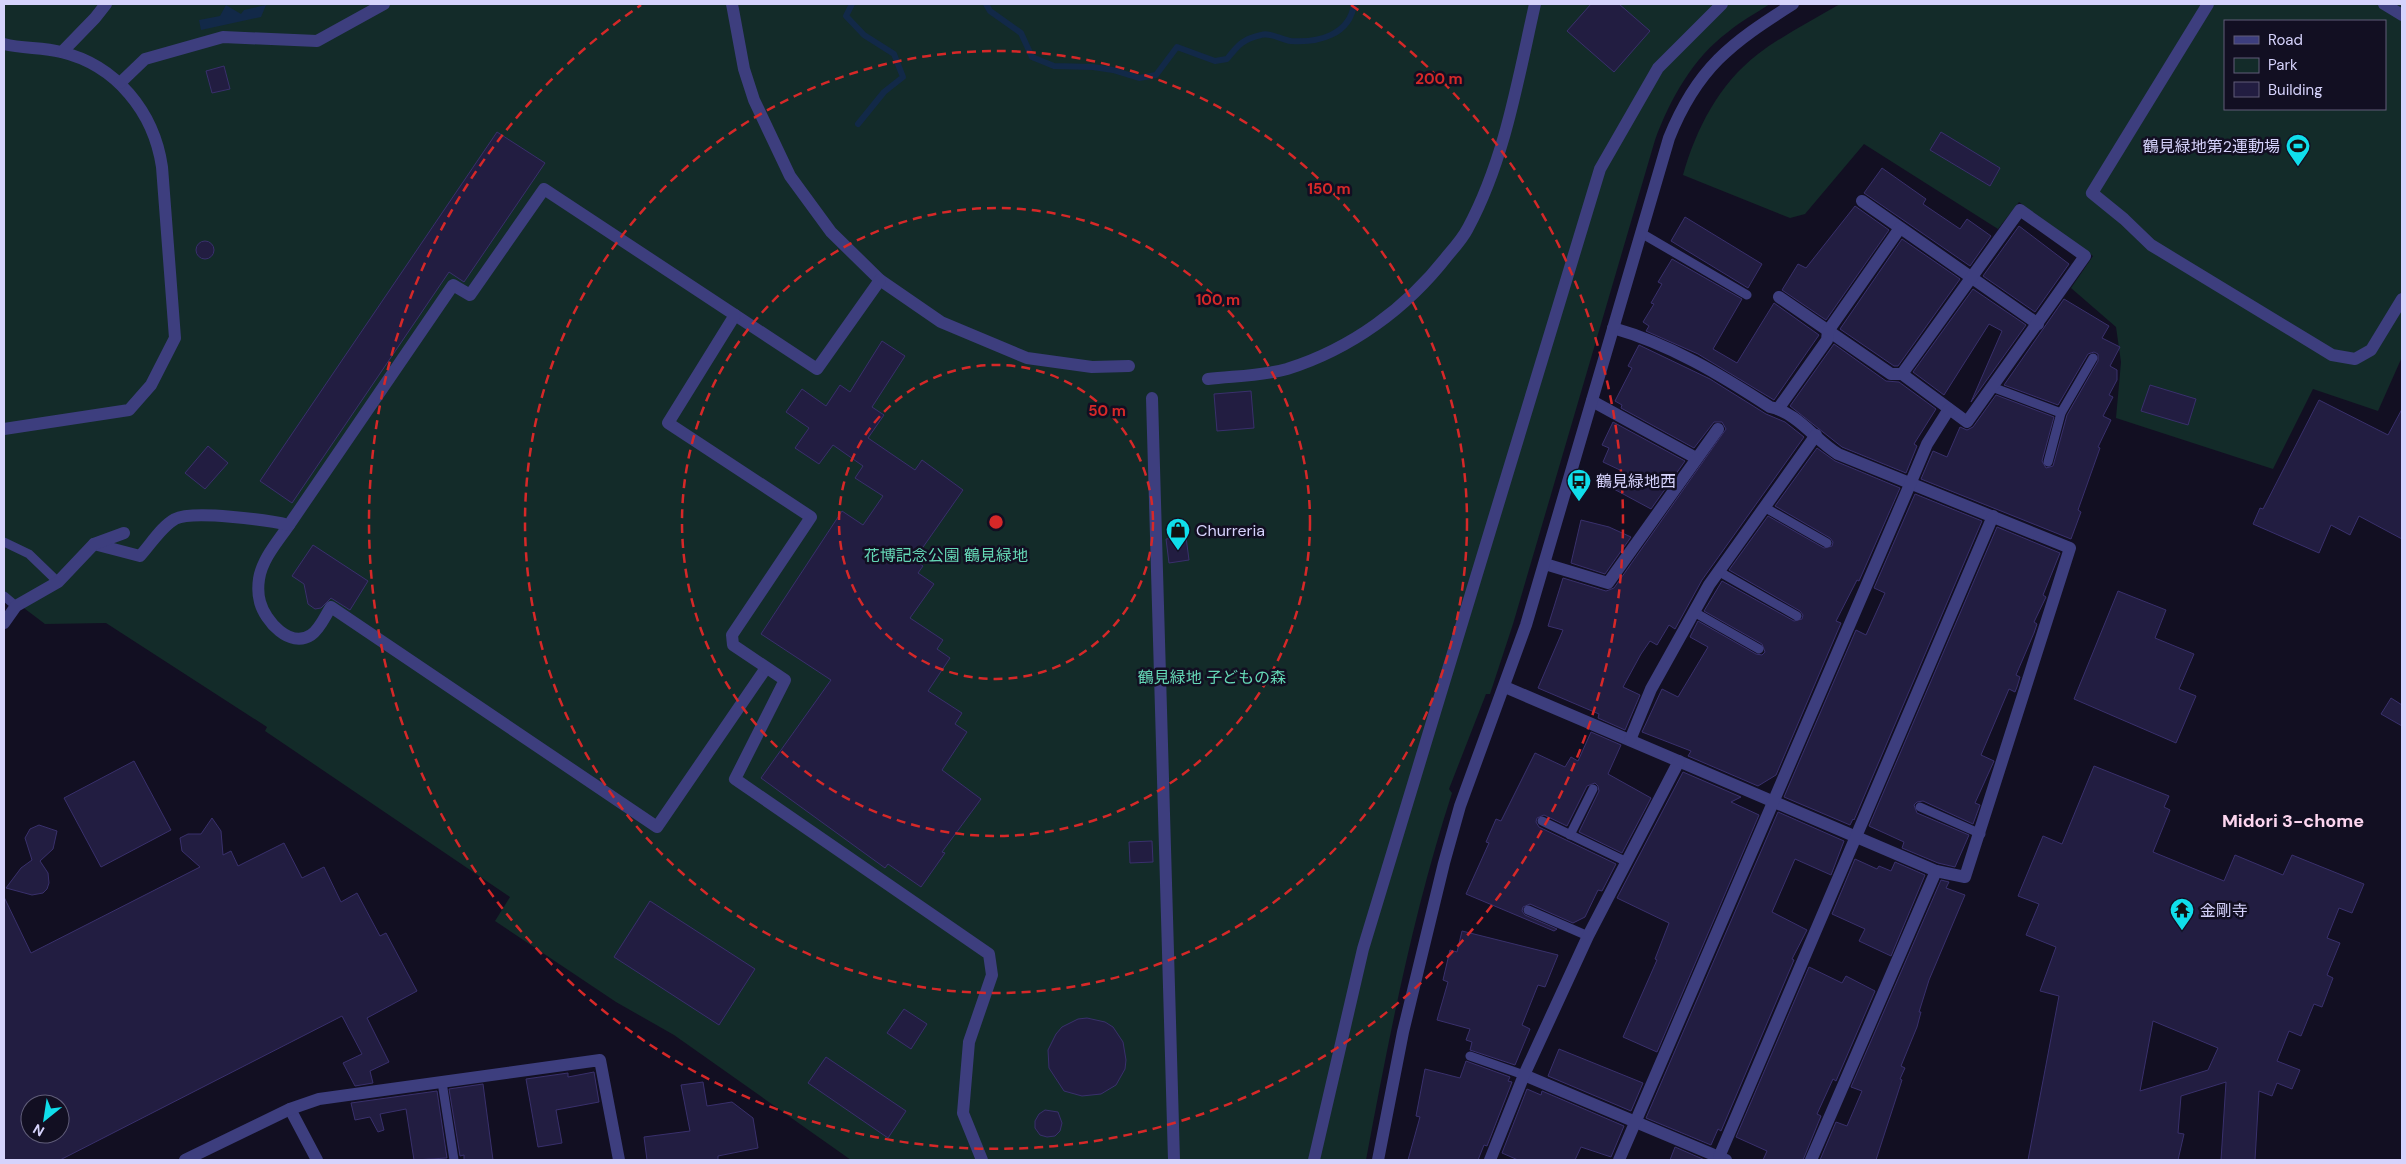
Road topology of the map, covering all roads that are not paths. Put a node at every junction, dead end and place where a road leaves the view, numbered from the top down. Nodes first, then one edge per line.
1 (106, 4) edge
2 (384, 4) edge
3 (732, 4) edge
4 (1535, 4) edge
5 (1722, 4) edge
6 (1793, 4) edge
7 (2208, 4) edge
8 (2384, 4) edge
9 (2402, 15) edge
10 (4, 44) edge
11 (62, 52) junction
12 (120, 83) junction
13 (1862, 201) dead end
14 (1900, 228) junction
15 (1641, 234) junction
16 (1971, 276) junction
17 (880, 280) junction
18 (1747, 295) dead end
19 (1779, 297) dead end
20 (2402, 299) edge
21 (735, 315) junction
22 (2038, 324) junction
23 (1613, 328) junction
24 (1828, 330) junction
25 (2093, 358) dead end
26 (1129, 366) dead end
27 (1902, 374) junction
28 (1208, 379) dead end
29 (1992, 387) junction
30 (1152, 398) dead end
31 (1592, 401) junction
32 (1778, 409) junction
33 (1949, 409) junction
34 (2061, 413) junction
35 (4, 429) edge
36 (1718, 429) dead end
37 (1816, 435) junction
38 (1696, 458) junction
39 (2048, 462) dead end
40 (1910, 482) junction
41 (1764, 507) junction
42 (1993, 516) junction
43 (289, 525) junction
44 (124, 533) dead end
45 (4, 542) edge
46 (1827, 543) dead end
47 (94, 544) junction
48 (1545, 564) junction
49 (1718, 571) junction
50 (58, 582) junction
51 (4, 596) edge
52 (16, 606) junction
53 (1694, 612) junction
54 (1797, 616) dead end
55 (4, 622) edge
56 (1759, 649) dead end
57 (766, 668) junction
58 (1505, 687) junction
59 (1630, 740) junction
60 (1679, 761) junction
61 (1593, 789) dead end
62 (1773, 802) junction
63 (1920, 808) dead end
64 (1542, 821) dead end
65 (1980, 834) junction
66 (1570, 835) junction
67 (1856, 837) junction
68 (1627, 862) junction
69 (1936, 871) junction
70 (1528, 910) dead end
71 (1588, 936) junction
72 (1470, 1056) dead end
73 (1524, 1074) junction
74 (442, 1082) junction
75 (290, 1109) junction
76 (1635, 1122) junction
77 (1493, 1159) edge
78 (1722, 1159) edge
79 (185, 1160) edge
80 (318, 1160) edge
81 (454, 1160) edge
82 (619, 1160) edge
83 (982, 1160) edge
84 (1174, 1160) edge
85 (1314, 1160) edge
86 (1378, 1160) edge
87 (1619, 1160) edge
88 (1811, 1160) edge

1 - 11 street
2 - 12 street
3 - 17 street
4 - 28 street
5 - 85 street
6 - 15 street
7 - 20 street
8 - 9 street
10 - 11 street
11 - 12 street
12 - 35 street
13 - 14 street
14 - 16 street
14 - 24 street
15 - 18 lane
15 - 23 street
16 - 22 street
16 - 22 street
16 - 27 street
17 - 21 street
17 - 26 street
19 - 24 street
21 - 43 street
21 - 57 street
22 - 29 street
23 - 31 street
23 - 32 street
24 - 27 street
24 - 32 street
25 - 34 lane
27 - 33 street
29 - 33 street
29 - 34 lane
30 - 84 street
31 - 38 street
31 - 48 street
32 - 37 street
33 - 40 street
34 - 39 lane
36 - 38 street
37 - 40 street
37 - 41 street
38 - 48 street
40 - 42 street
40 - 62 street
41 - 46 lane
41 - 49 street
42 - 65 street
42 - 67 street
43 - 47 street
43 - 57 street
44 - 47 street
45 - 50 lane
47 - 50 street
48 - 58 street
49 - 53 street
49 - 54 lane
50 - 52 street
51 - 52 lane
52 - 55 street
53 - 56 lane
53 - 59 street
57 - 83 street
58 - 59 street
58 - 86 street
59 - 60 street
60 - 62 street
60 - 68 street
61 - 66 lane
62 - 67 street
62 - 76 street
63 - 65 lane
64 - 66 lane
65 - 69 street
66 - 68 lane
67 - 69 street
67 - 78 street
68 - 71 street
69 - 88 street
70 - 71 lane
71 - 73 street
72 - 73 lane
73 - 76 street
73 - 77 street
74 - 75 street
74 - 81 lane
74 - 82 street
75 - 79 street
75 - 80 street
76 - 78 street
76 - 87 street

